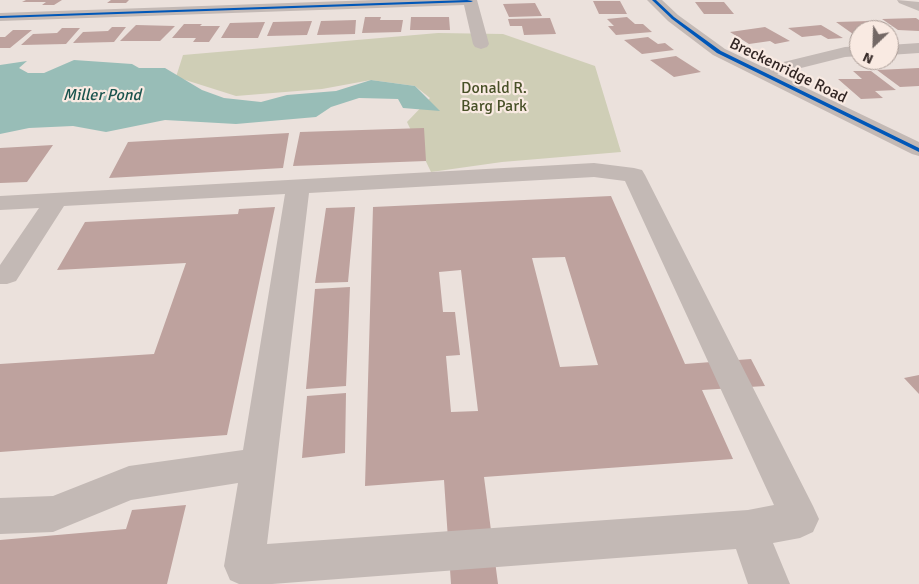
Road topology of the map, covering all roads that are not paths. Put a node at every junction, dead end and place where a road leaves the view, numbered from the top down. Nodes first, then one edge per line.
1 (654, 0) edge
2 (904, 0) edge
3 (471, 1) edge
4 (919, 8) edge
5 (0, 18) edge
6 (481, 44) dead end
7 (919, 48) edge
8 (899, 49) edge
9 (849, 52) edge
10 (758, 73) junction
11 (919, 150) edge
12 (298, 186) junction
13 (56, 200) junction
14 (0, 203) edge
15 (0, 275) edge
16 (259, 464) junction
17 (0, 516) edge
18 (748, 529) junction
19 (769, 584) edge

1 - 10 street, Breckenridge Road
2 - 4 street
3 - 5 street
3 - 6 street
7 - 8 street
9 - 10 street
10 - 11 street, Breckenridge Road
12 - 13 street
12 - 16 street
12 - 18 street
13 - 14 street
13 - 15 street
16 - 17 street
16 - 18 street
18 - 19 street

